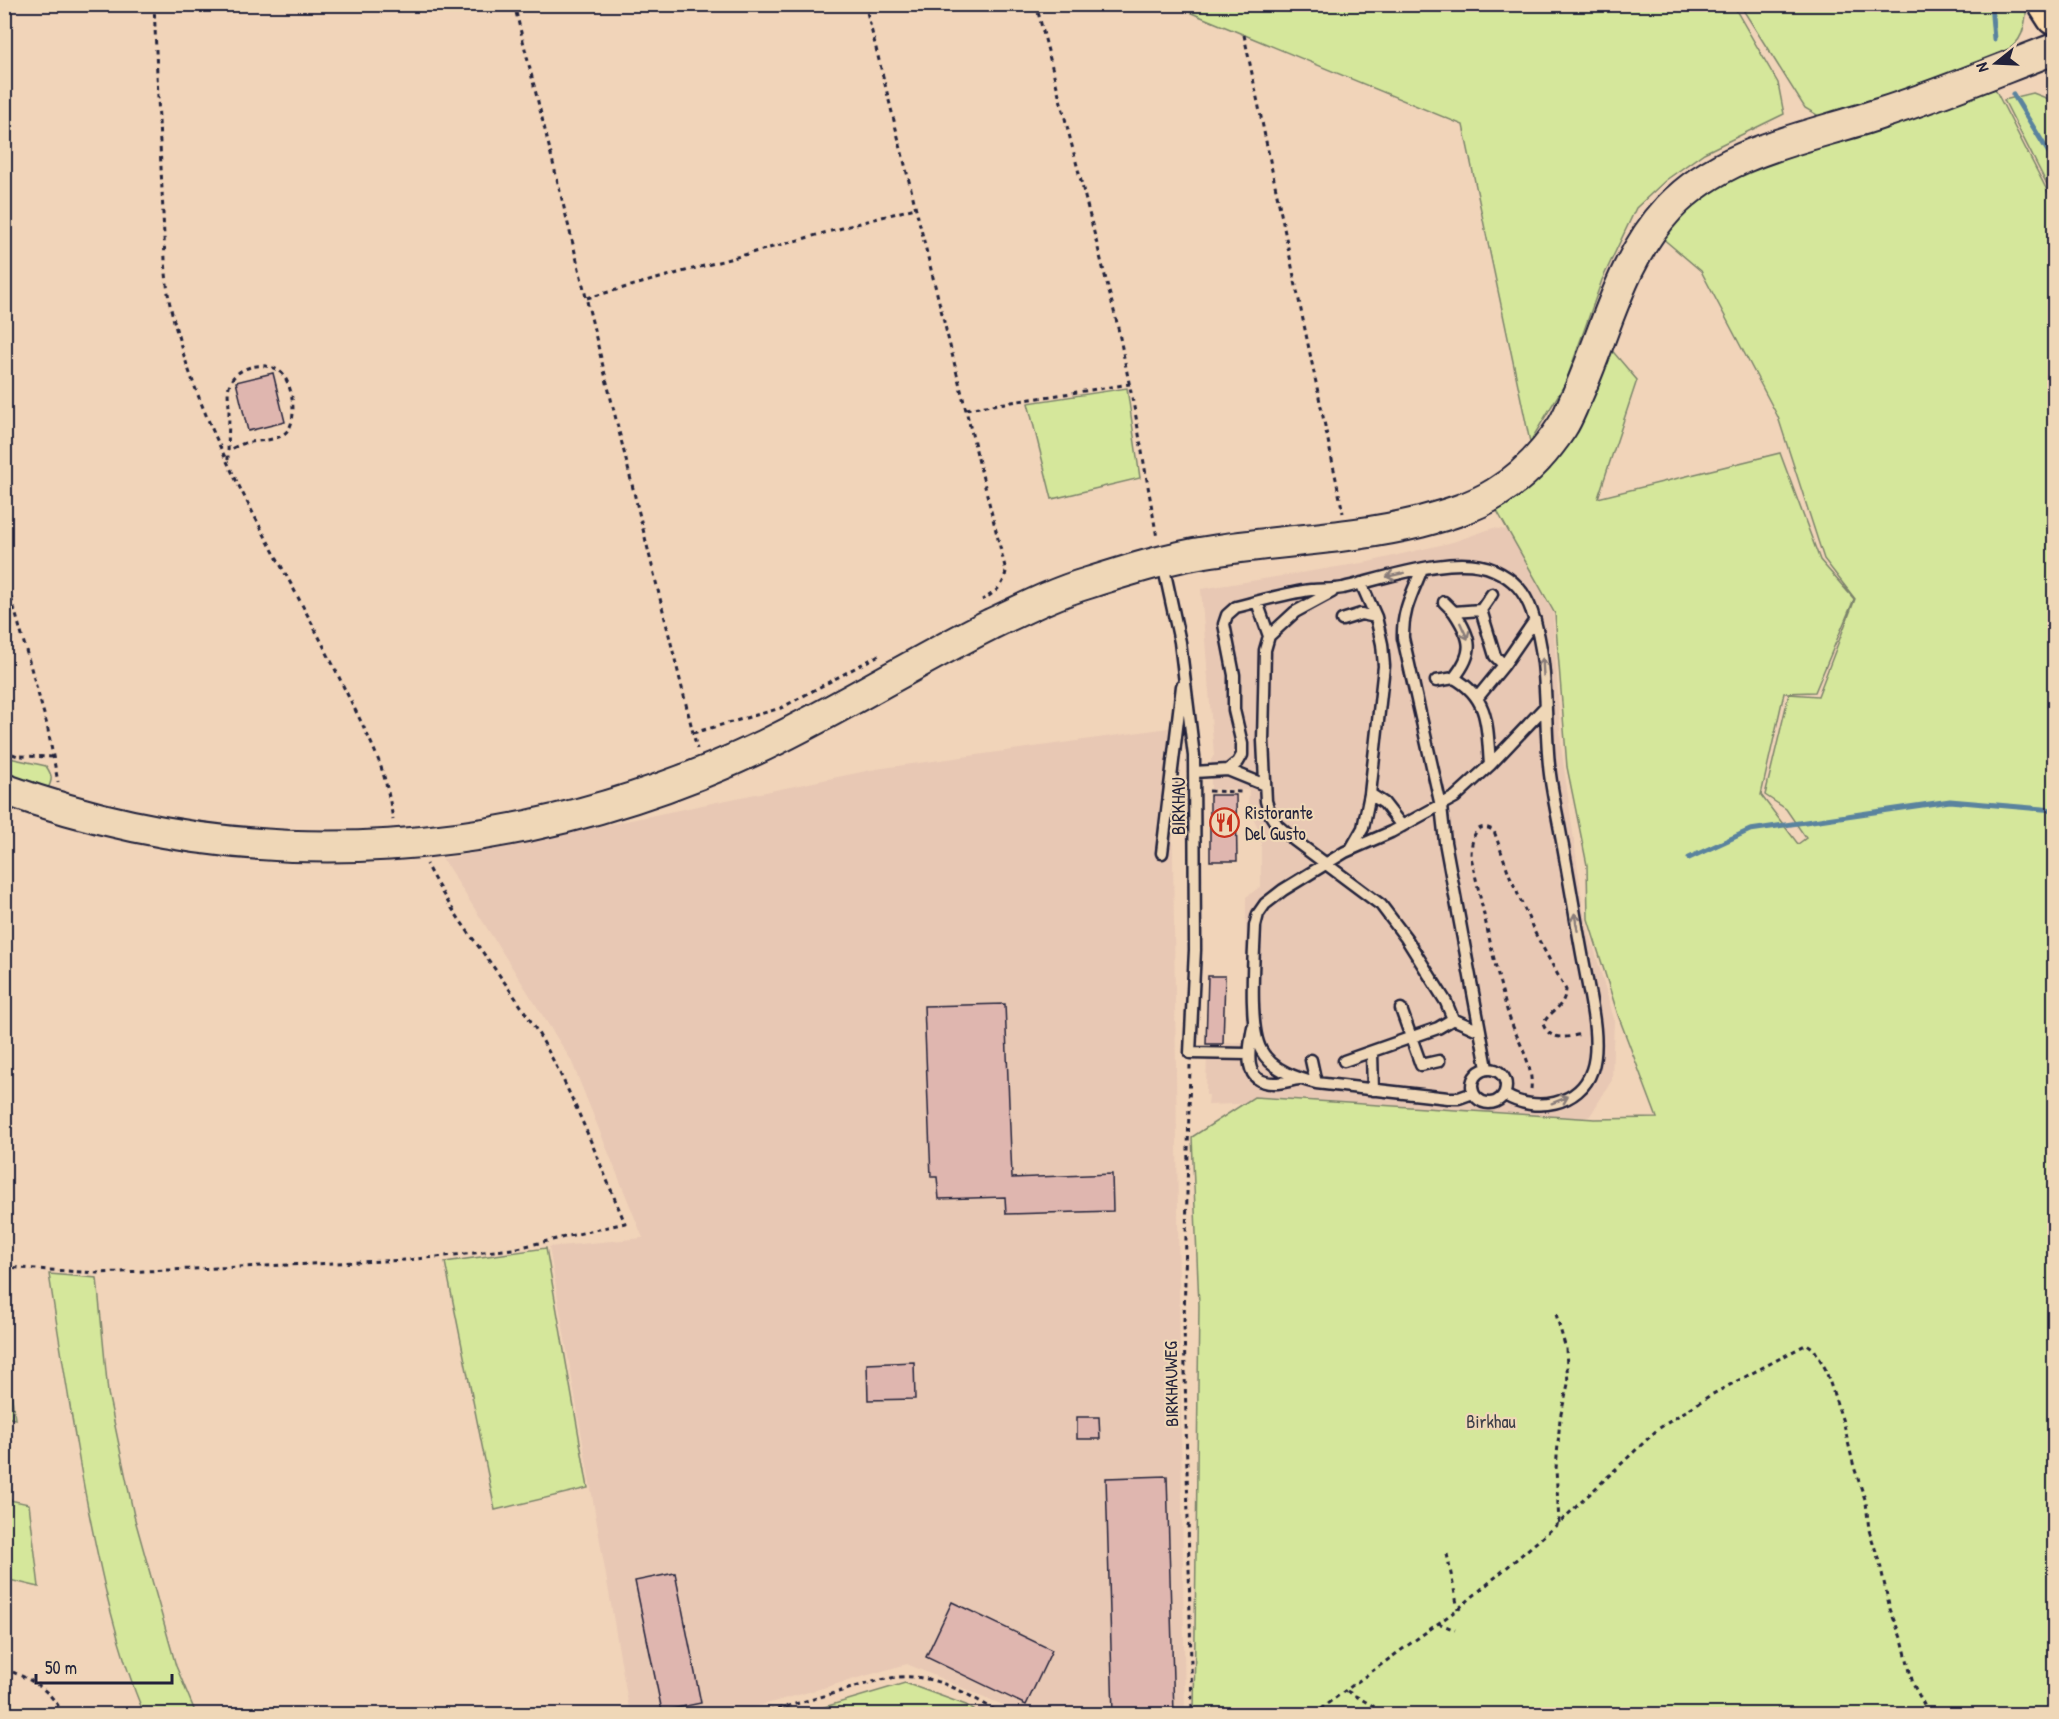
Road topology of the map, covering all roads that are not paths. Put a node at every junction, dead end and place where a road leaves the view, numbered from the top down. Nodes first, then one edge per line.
1 (2045, 4) edge
2 (2055, 18) edge
3 (2055, 49) edge
4 (1162, 561) junction
5 (1422, 569) junction
6 (1361, 583) junction
7 (1340, 588) junction
8 (1492, 594) dead end
9 (1257, 602) junction
10 (1444, 602) dead end
11 (1481, 610) junction
12 (1454, 612) junction
13 (1376, 617) junction
14 (1342, 620) dead end
15 (1535, 620) junction
16 (1269, 636) junction
17 (1504, 664) junction
18 (1184, 671) junction
19 (1454, 678) junction
20 (1436, 681) dead end
21 (1478, 698) junction
22 (1545, 706) junction
23 (1490, 765) junction
24 (1228, 770) junction
25 (1194, 772) junction
26 (1265, 785) junction
27 (4, 789) edge
28 (1370, 794) junction
29 (1441, 806) junction
30 (1402, 826) junction
31 (1351, 849) junction
32 (1162, 853) dead end
33 (1326, 864) junction
34 (1254, 983) junction
35 (1266, 983) dead end
36 (1401, 1009) dead end
37 (1453, 1019) junction
38 (1254, 1021) junction
39 (1480, 1030) junction
40 (1412, 1038) junction
41 (1372, 1052) junction
42 (1248, 1054) junction
43 (1311, 1060) dead end
44 (1439, 1060) dead end
45 (1344, 1061) dead end
46 (1487, 1068) junction
47 (1299, 1079) junction
48 (1316, 1083) junction
49 (1373, 1090) junction
50 (1473, 1093) junction
51 (1505, 1095) junction

1 - 2 main road
3 - 4 street
4 - 18 lane, BIRKHAU
4 - 27 street
5 -> 6 lane
5 - 15 lane
5 - 29 lane
6 - 7 lane
6 - 13 lane
7 - 9 lane
7 - 16 lane
8 - 11 lane
9 - 16 lane
9 - 24 lane
10 - 12 lane
11 - 12 lane
11 - 17 lane
12 -> 19 lane
13 - 14 lane
13 - 28 lane
15 - 17 lane
22 -> 15 lane
16 - 26 lane
17 - 21 lane
18 - 25 lane, BIRKHAU
18 - 32 lane
19 - 20 lane
19 - 21 lane
21 - 23 lane
22 - 23 lane
51 -> 22 lane
23 - 29 lane
24 - 25 lane
24 - 26 lane
25 - 42 lane, BIRKHAU
26 - 33 lane
28 - 30 lane
28 - 31 lane
29 - 30 lane
29 - 39 lane
30 - 31 lane
31 - 33 lane
33 - 34 lane
33 - 37 lane
34 - 35 lane
34 - 38 lane
36 - 40 lane
37 - 39 lane
37 - 40 lane
38 - 42 lane
38 - 47 lane
39 - 46 lane
40 - 41 lane
40 - 44 lane
41 - 45 lane
41 - 49 lane
42 - 47 lane
43 - 48 lane
46 - 50 lane
46 - 51 lane
47 - 48 lane
48 - 49 lane
49 - 50 lane
50 - 51 lane

